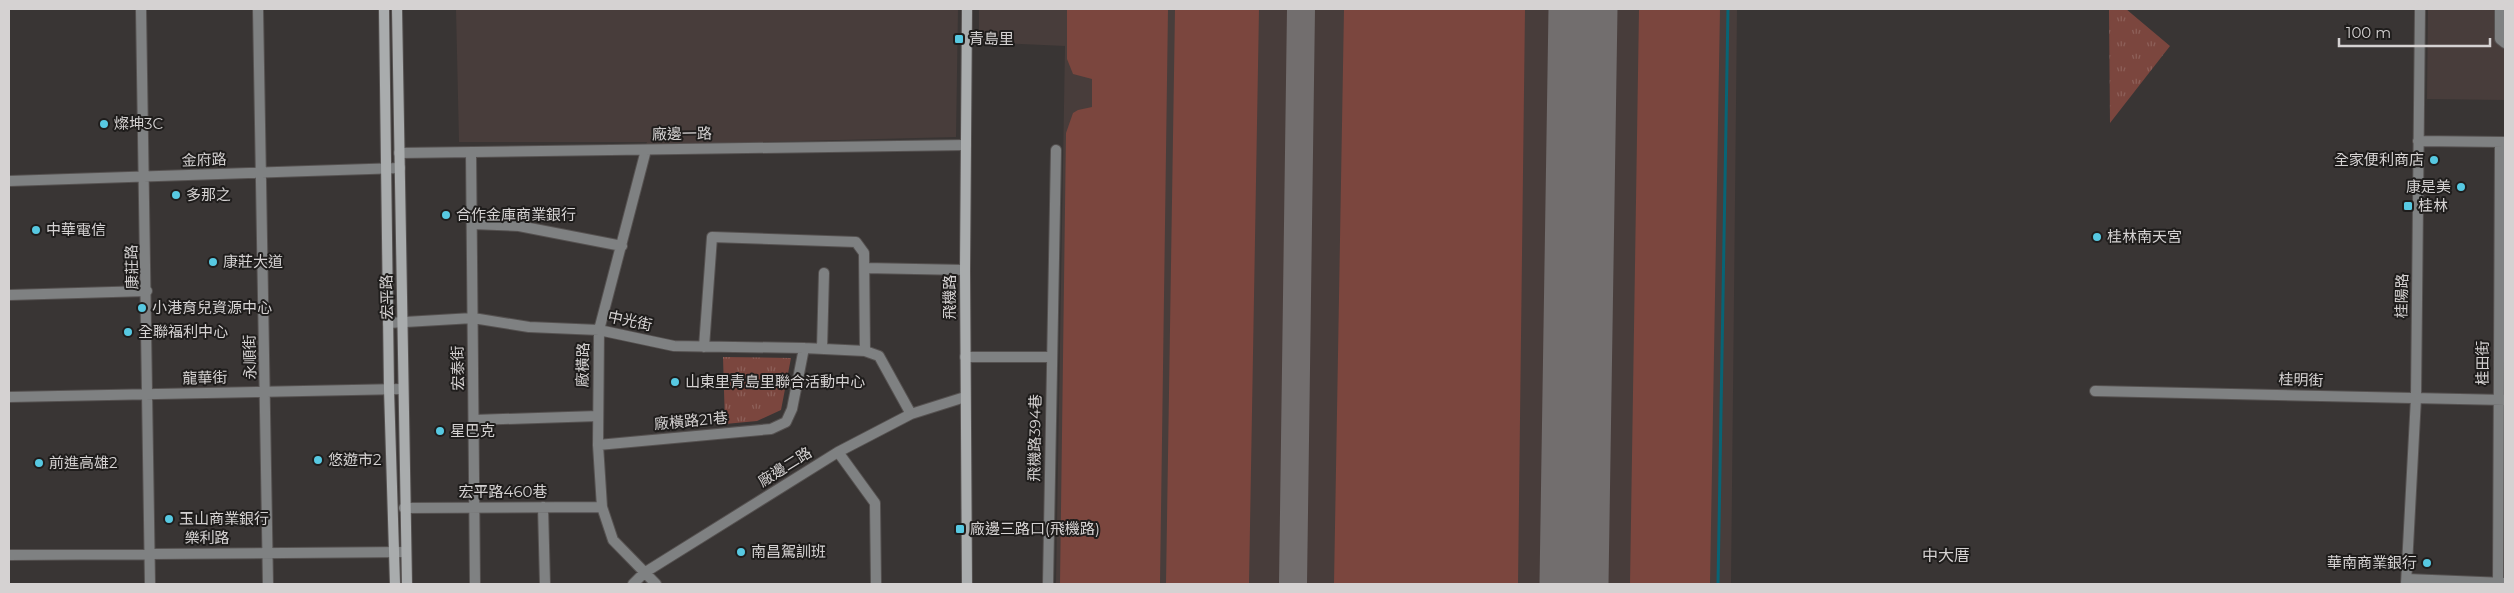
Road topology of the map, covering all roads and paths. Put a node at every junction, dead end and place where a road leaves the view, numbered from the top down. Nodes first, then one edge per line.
1 (141, 9) edge
2 (258, 9) edge
3 (384, 9) edge
4 (397, 9) edge
5 (967, 9) edge
6 (2420, 9) edge
7 (2500, 9) edge
8 (2505, 43) edge
9 (2418, 141) junction
10 (2502, 142) edge
11 (966, 145) junction
12 (646, 150) junction
13 (1056, 150) dead end
14 (471, 152) junction
15 (399, 153) junction
16 (400, 168) junction
17 (386, 169) junction
18 (260, 173) junction
19 (145, 176) junction
20 (9, 181) edge
21 (472, 224) junction
22 (2502, 234) edge
23 (622, 246) junction
24 (865, 268) junction
25 (965, 270) junction
26 (824, 273) dead end
27 (147, 291) junction
28 (9, 295) edge
29 (473, 318) junction
30 (388, 323) junction
31 (402, 323) junction
32 (599, 330) junction
33 (704, 347) junction
34 (804, 348) junction
35 (822, 349) junction
36 (865, 351) junction
37 (965, 357) junction
38 (1051, 357) junction
39 (389, 389) junction
40 (402, 389) junction
41 (266, 392) junction
42 (2095, 392) dead end
43 (148, 394) junction
44 (9, 397) edge
45 (965, 397) junction
46 (2416, 398) junction
47 (2501, 400) edge
48 (911, 414) junction
49 (598, 416) junction
50 (474, 420) junction
51 (598, 445) junction
52 (838, 452) junction
53 (475, 507) junction
54 (543, 507) junction
55 (602, 507) junction
56 (404, 508) junction
57 (394, 552) junction
58 (406, 552) junction
59 (268, 553) junction
60 (150, 554) junction
61 (9, 555) edge
62 (644, 573) junction
63 (2407, 583) edge
64 (2500, 583) edge
65 (150, 584) edge
66 (268, 584) edge
67 (394, 584) edge
68 (407, 584) edge
69 (475, 584) edge
70 (545, 584) edge
71 (633, 584) edge
72 (656, 584) edge
73 (876, 584) edge
74 (967, 584) edge
75 (1048, 584) edge

1 - 19 street, 康莊路
2 - 18 street, 永順街
3 - 17 street, 宏平路
4 - 15 street, 宏平路
5 - 11 street, 飛機路
6 - 9 street, 桂陽路
7 - 8 street
9 - 10 street
9 - 46 street, 桂陽路
10 - 22 street, 桂田街
11 - 12 street, 廠邊一路
11 - 25 street, 飛機路
12 - 14 street, 廠邊一路
12 - 23 street, 廠橫路
13 - 38 street, 飛機路394巷
14 - 15 street, 廠邊一路
14 - 21 street, 宏泰街
15 - 16 street, 宏平路
16 - 17 street, 金府路
16 - 31 street, 宏平路
17 - 18 street, 金府路
17 - 30 street, 宏平路
18 - 19 street, 金府路
18 - 41 street, 永順街
19 - 20 street, 金府路
19 - 27 street, 康莊路
21 - 23 street
21 - 29 street, 宏泰街
22 - 47 street, 桂田街
23 - 32 street, 廠橫路
24 - 25 street
24 - 33 street
24 - 36 street
25 - 37 street, 飛機路
26 - 35 street
27 - 28 street
27 - 43 street, 康莊路
29 - 31 street, 中光街
29 - 32 street, 中光街
29 - 50 street, 宏泰街
30 - 31 street, 中光街
30 - 39 street, 宏平路
31 - 40 street, 宏平路
32 - 33 street, 中光街
32 - 49 street, 廠橫路
33 - 34 street, 中光街
34 - 35 street, 中光街
34 - 51 street, 廠橫路21巷
35 - 36 street, 中光街
36 - 48 street
37 - 38 street
37 - 45 street, 飛機路
38 - 75 street, 飛機路394巷
39 - 40 street, 龍華街
39 - 41 street, 龍華街
39 - 57 street, 宏平路
40 - 56 street, 宏平路
41 - 43 street, 龍華街
41 - 59 street, 永順街
42 - 46 street, 桂明街
43 - 44 street, 龍華街
43 - 60 street, 康莊路
45 - 48 street, 廠邊二路
45 - 74 street, 飛機路
46 - 47 street, 桂明街
46 - 63 street, 桂陽路
47 - 64 street, 桂田街
48 - 52 street, 廠邊二路
49 - 50 street
49 - 51 street, 廠橫路
50 - 53 street, 宏泰街
51 - 55 street, 廠橫路
52 - 62 street, 廠邊二路
52 - 73 street
53 - 54 street, 宏平路460巷
53 - 56 street, 宏平路460巷
53 - 69 street, 宏泰街
54 - 55 street, 宏平路460巷
54 - 70 street
55 - 62 street, 廠橫路
56 - 58 street, 宏平路
57 - 58 street, 樂利路
57 - 59 street, 樂利路
57 - 67 street, 宏平路
58 - 68 street, 宏平路
59 - 60 street, 樂利路
59 - 66 street, 永順街
60 - 61 street, 樂利路
60 - 65 street, 康莊路
62 - 71 street, 廠邊二路
62 - 72 street, 廠橫路
63 - 64 street

